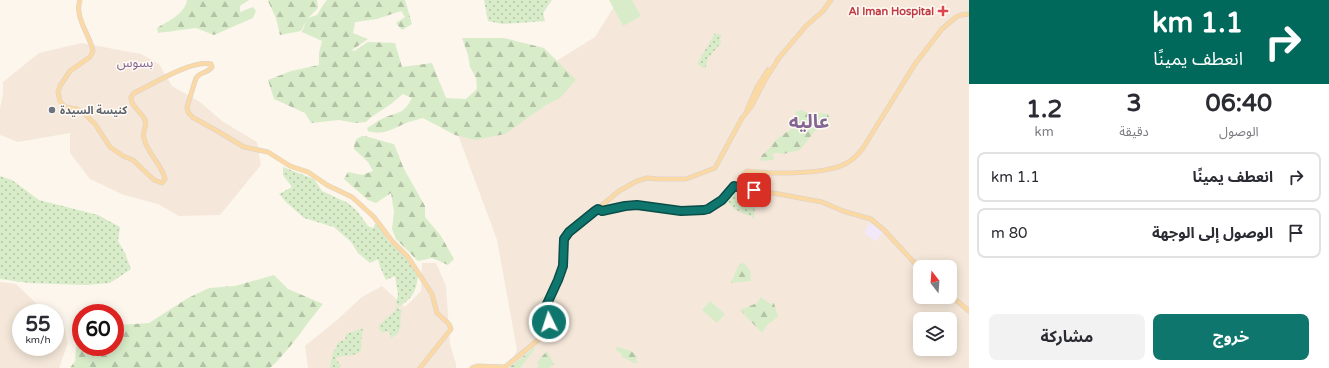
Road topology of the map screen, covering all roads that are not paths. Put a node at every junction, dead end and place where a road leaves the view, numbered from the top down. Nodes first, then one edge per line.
1 (80, 0) edge
2 (831, 0) edge
3 (969, 14) edge
4 (735, 184) junction
5 (598, 209) junction
6 (843, 211) junction
7 (841, 215) dead end
8 (913, 262) edge
9 (957, 301) edge
10 (969, 311) edge
11 (420, 368) edge
12 (472, 368) edge

1 - 11 main road
2 - 5 main road
3 - 4 main road
4 - 5 main road
4 - 6 main road
5 - 12 main road
6 - 7 main road
6 - 8 main road
9 - 10 main road

